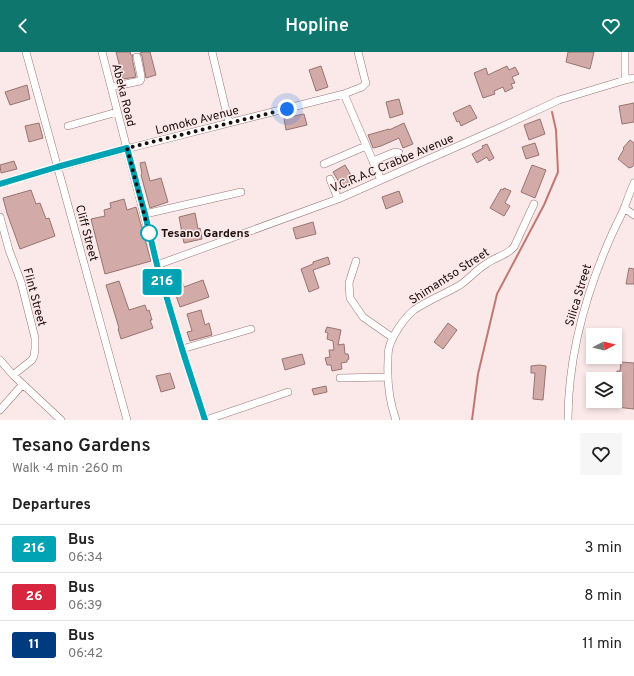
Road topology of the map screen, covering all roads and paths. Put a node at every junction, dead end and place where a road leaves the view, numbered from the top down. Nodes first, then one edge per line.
1 (26, 52) edge
2 (102, 52) edge
3 (212, 52) edge
4 (358, 52) edge
5 (625, 52) edge
6 (137, 57) dead end
7 (634, 78) edge
8 (625, 80) junction
9 (111, 87) junction
10 (344, 94) junction
11 (117, 112) junction
12 (229, 123) junction
13 (68, 126) dead end
14 (366, 146) junction
15 (127, 148) junction
16 (399, 153) dead end
17 (373, 161) junction
18 (324, 164) dead end
19 (57, 167) junction
20 (330, 179) dead end
21 (381, 180) junction
22 (634, 183) edge
23 (0, 184) edge
24 (241, 192) dead end
25 (338, 199) junction
26 (534, 204) dead end
27 (624, 208) junction
28 (145, 214) junction
29 (634, 214) edge
30 (0, 217) edge
31 (356, 261) dead end
32 (157, 265) junction
33 (251, 329) dead end
34 (393, 338) junction
35 (182, 349) junction
36 (0, 360) edge
37 (14, 375) junction
38 (387, 377) junction
39 (340, 378) dead end
40 (23, 384) junction
41 (288, 392) dead end
42 (0, 410) edge
43 (61, 420) edge
44 (127, 420) edge
45 (205, 420) edge
46 (396, 420) edge
47 (568, 420) edge

1 - 19 street, Cliff Street
2 - 9 street, Abeka Road
3 - 12 street
4 - 10 street, Lomoko Avenue
5 - 8 street
6 - 9 street
7 - 8 street, V.C.R.A.C Crabbe Avenue
8 - 21 street, V.C.R.A.C Crabbe Avenue
9 - 11 street, Abeka Road
10 - 12 street, Lomoko Avenue
10 - 14 street
11 - 13 street
11 - 15 street, Abeka Road
12 - 15 street, Lomoko Avenue
14 - 17 street
14 - 18 street
15 - 19 street, Lomoko Avenue
15 - 28 street, Abeka Road
16 - 17 street
17 - 21 street
19 - 23 street, Lomoko Avenue
19 - 44 street, Cliff Street
20 - 25 street
21 - 25 street, V.C.R.A.C Crabbe Avenue
22 - 27 street, Silica Street
24 - 28 street
25 - 32 street, V.C.R.A.C Crabbe Avenue
26 - 34 street, Shimantso Street
27 - 29 street
27 - 47 street, Silica Street
28 - 32 street, Abeka Road
30 - 37 street, Flint Street
31 - 34 street
32 - 35 street, Abeka Road
33 - 35 street
34 - 38 street, Shimantso Street
35 - 45 street, Abeka Road
36 - 37 street
37 - 40 street
38 - 39 street
38 - 46 street, Shimantso Street
40 - 42 street
40 - 43 street
41 - 45 street

